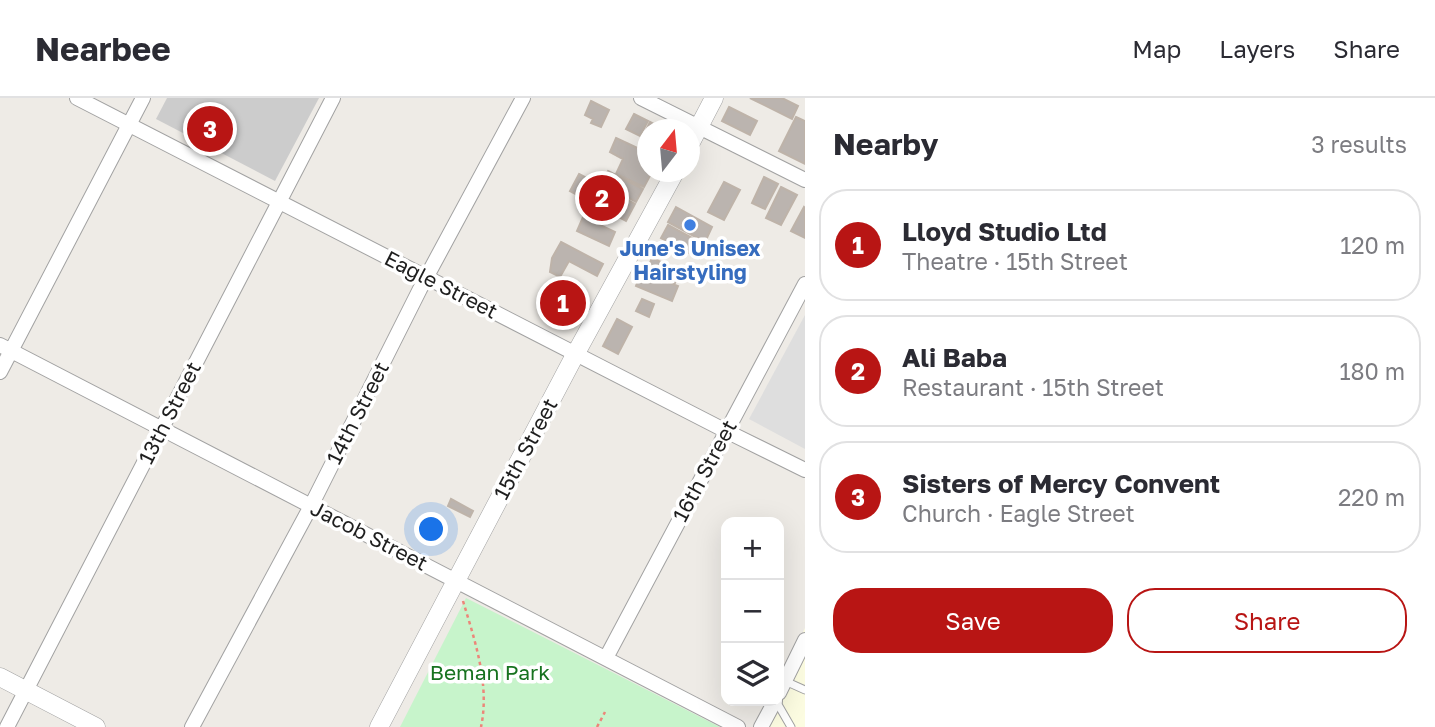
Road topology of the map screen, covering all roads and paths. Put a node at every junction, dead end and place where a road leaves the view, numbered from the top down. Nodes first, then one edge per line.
1 (78, 98) edge
2 (143, 98) edge
3 (333, 98) edge
4 (523, 98) edge
5 (641, 98) edge
6 (714, 98) edge
7 (682, 119) edge
8 (700, 123) edge
9 (129, 125) junction
10 (700, 128) edge
11 (805, 180) edge
12 (670, 182) edge
13 (279, 201) junction
14 (427, 277) junction
15 (805, 284) edge
16 (6, 348) edge
17 (576, 353) junction
18 (0, 372) edge
19 (162, 429) junction
20 (726, 431) junction
21 (805, 470) edge
22 (311, 506) junction
23 (456, 581) junction
24 (463, 601) dead end
25 (805, 640) edge
26 (801, 657) edge
27 (606, 658) junction
28 (0, 677) edge
29 (784, 684) edge
30 (784, 687) edge
31 (805, 690) edge
32 (25, 691) junction
33 (772, 706) edge
34 (778, 706) edge
35 (605, 712) dead end
36 (7, 727) edge
37 (96, 727) edge
38 (192, 727) edge
39 (379, 727) edge
40 (481, 727) edge
41 (597, 727) edge
42 (738, 727) edge
43 (761, 727) edge
44 (792, 727) edge

1 - 9 street, Eagle Street
2 - 9 street
3 - 13 street, 13th Street
4 - 14 street, 14th Street
5 - 7 street
6 - 8 street
9 - 13 street, Eagle Street
9 - 16 street
10 - 11 street
12 - 17 street, 15th Street
13 - 14 street, Eagle Street
13 - 19 street, 13th Street
14 - 17 street, Eagle Street
14 - 22 street, 14th Street
15 - 20 street, 16th Street
16 - 18 street
16 - 19 street, Jacob Street
17 - 20 street, Eagle Street
17 - 23 street, 15th Street
19 - 22 street, Jacob Street
19 - 32 street, 13th Street
20 - 21 street, Eagle Street
20 - 27 street, 16th Street
22 - 23 street, Jacob Street
22 - 38 street, 14th Street
23 - 27 street, Jacob Street
23 - 39 street, 15th Street
24 - 40 path
25 - 26 street
26 - 29 street
27 - 42 street, Jacob Street
28 - 32 street
30 - 31 lane
32 - 36 street, 13th Street
32 - 37 street
33 - 43 street
34 - 44 lane
35 - 41 path

